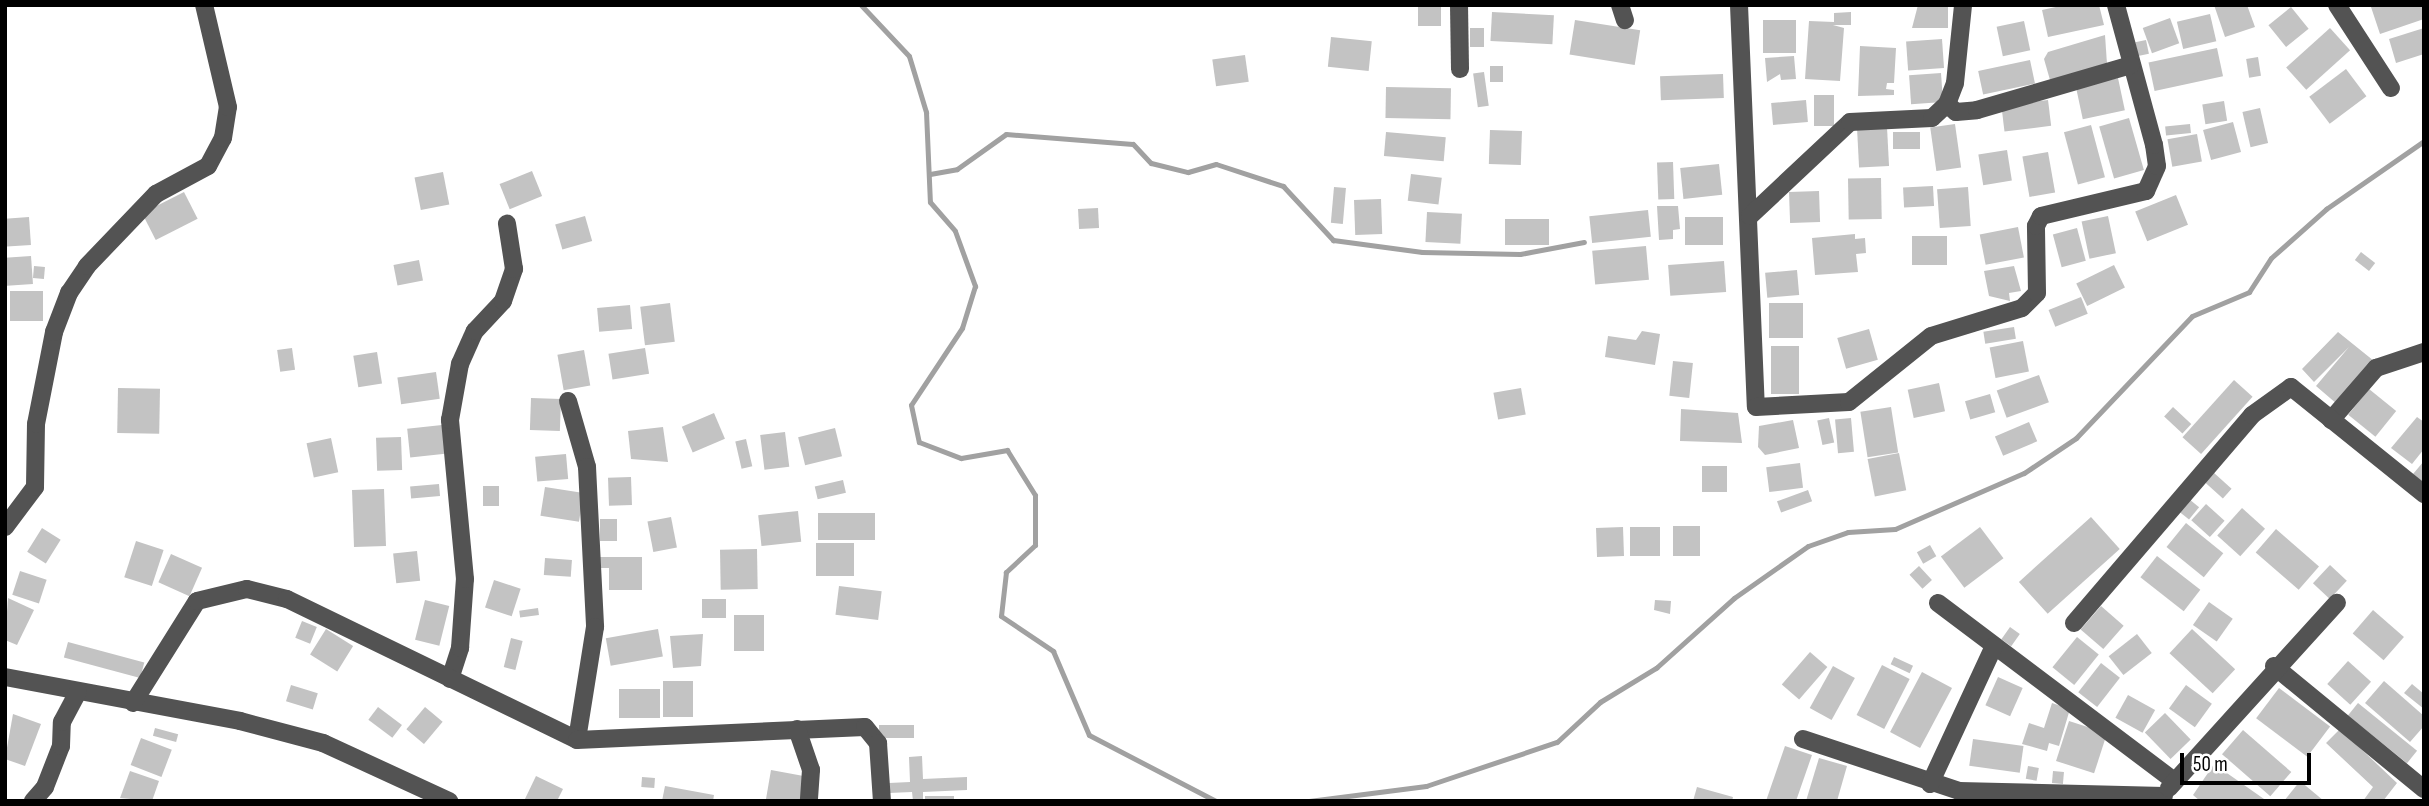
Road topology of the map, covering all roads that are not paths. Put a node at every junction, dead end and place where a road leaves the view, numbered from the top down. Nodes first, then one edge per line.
1 (204, 5) edge
2 (1459, 5) edge
3 (1739, 5) edge
4 (1963, 5) edge
5 (2116, 5) edge
6 (2337, 5) edge
7 (2132, 65) junction
8 (1460, 69) dead end
9 (2391, 88) dead end
10 (1947, 104) junction
11 (1750, 216) junction
12 (507, 224) dead end
13 (2424, 352) edge
14 (568, 401) dead end
15 (2331, 419) junction
16 (2424, 494) edge
17 (5, 527) edge
18 (1938, 603) dead end
19 (2337, 603) dead end
20 (2074, 623) dead end
21 (1994, 646) junction
22 (2274, 666) junction
23 (5, 677) edge
24 (450, 679) junction
25 (78, 692) junction
26 (133, 704) junction
27 (797, 729) junction
28 (1803, 739) dead end
29 (577, 740) junction
30 (2174, 781) junction
31 (1930, 784) junction
32 (2424, 789) edge
33 (2164, 799) edge
34 (33, 801) edge
35 (449, 801) edge
36 (809, 801) edge
37 (882, 801) edge
38 (2414, 801) edge

1 - 17 street
2 - 8 street
3 - 11 street
4 - 10 street
5 - 7 street
6 - 9 street
7 - 10 street
7 - 11 street
10 - 11 street
12 - 24 street
13 - 15 street
14 - 29 street
15 - 16 street
15 - 20 street
18 - 21 street
19 - 22 street
21 - 30 street
21 - 31 street
22 - 30 street
22 - 32 street
23 - 25 street
24 - 26 street
24 - 29 street
25 - 26 street
25 - 34 street
26 - 35 street
27 - 29 street
27 - 36 street
27 - 37 street
28 - 31 street
30 - 33 street
31 - 33 street
32 - 38 street

